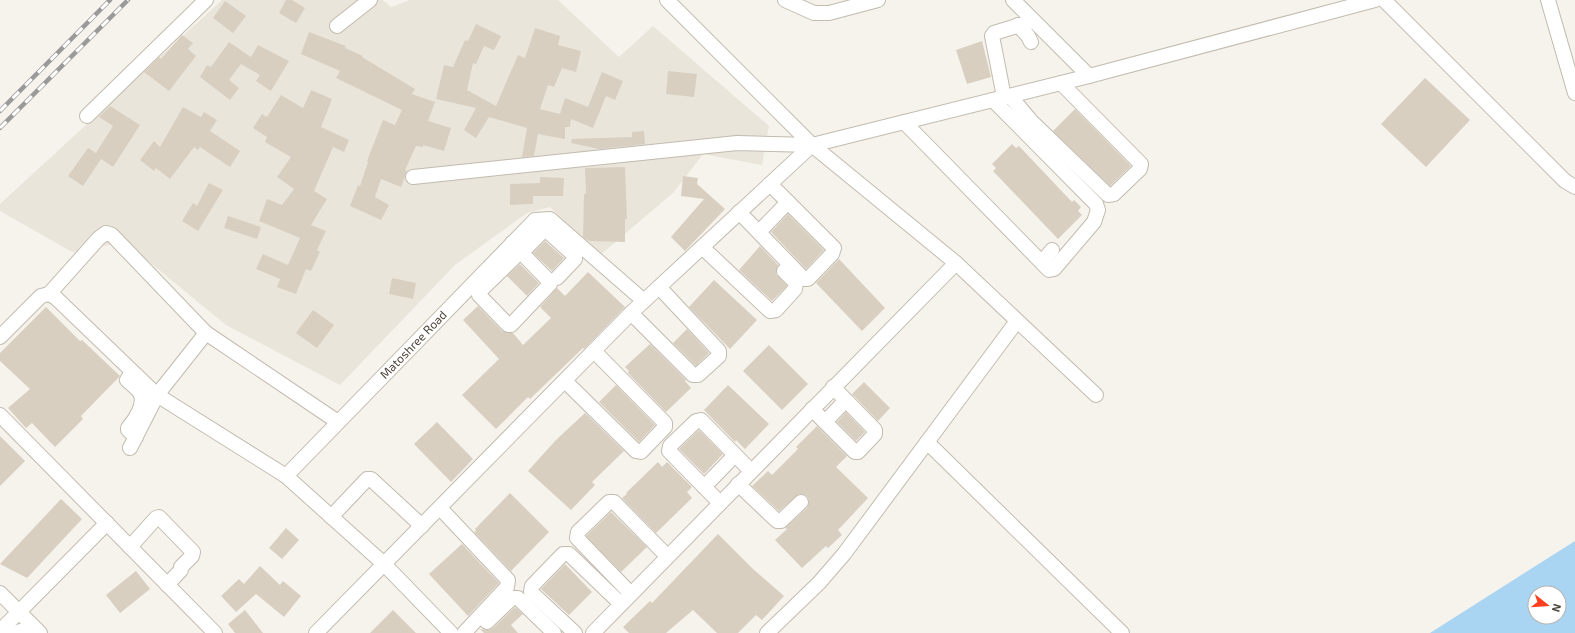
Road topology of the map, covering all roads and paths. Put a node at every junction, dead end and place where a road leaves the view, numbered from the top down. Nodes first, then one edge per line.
1 (206, 0) edge
2 (370, 0) edge
3 (667, 0) edge
4 (785, 0) edge
5 (878, 0) edge
6 (1013, 0) edge
7 (1375, 0) edge
8 (1384, 0) edge
9 (1548, 0) edge
10 (1033, 21) junction
11 (1018, 25) junction
12 (337, 26) dead end
13 (1031, 42) dead end
14 (1089, 76) junction
15 (1061, 83) junction
16 (1575, 92) edge
17 (1002, 98) junction
18 (87, 116) dead end
19 (904, 122) junction
20 (812, 145) junction
21 (413, 177) dead end
22 (770, 184) junction
23 (1575, 187) edge
24 (788, 202) junction
25 (736, 215) junction
26 (540, 224) junction
27 (759, 232) junction
28 (702, 247) junction
29 (519, 248) junction
30 (1052, 250) dead end
31 (1042, 262) junction
32 (956, 263) junction
33 (556, 278) dead end
34 (659, 287) junction
35 (49, 294) junction
36 (644, 301) junction
37 (631, 313) junction
38 (1017, 321) junction
39 (206, 333) junction
40 (0, 337) edge
41 (594, 351) junction
42 (132, 372) junction
43 (565, 381) junction
44 (833, 387) junction
45 (157, 395) junction
46 (1096, 395) dead end
47 (846, 400) junction
48 (812, 409) junction
49 (0, 415) edge
50 (338, 422) junction
51 (825, 422) junction
52 (927, 442) junction
53 (736, 455) junction
54 (751, 471) junction
55 (286, 476) junction
56 (738, 484) junction
57 (704, 487) junction
58 (801, 502) dead end
59 (720, 503) junction
60 (440, 508) junction
61 (331, 517) junction
62 (106, 523) junction
63 (422, 526) junction
64 (130, 547) junction
65 (667, 556) junction
66 (384, 564) junction
67 (167, 584) junction
68 (0, 592) edge
69 (626, 599) junction
70 (468, 628) edge
71 (20, 629) edge
72 (215, 633) edge
73 (316, 633) edge
74 (451, 633) edge
75 (554, 633) edge
76 (575, 633) edge
77 (593, 633) edge
78 (767, 633) edge
79 (1122, 633) edge

1 - 18 street
2 - 12 street
3 - 20 street
4 - 5 street
6 - 10 street
7 - 14 street
8 - 23 street
9 - 16 street
10 - 11 street
10 - 14 street
11 - 13 street
11 - 17 street
14 - 15 street
15 - 17 street
15 - 17 street
17 - 19 street
17 - 31 street
19 - 20 street
19 - 31 street
20 - 21 street
20 - 22 street
20 - 32 street
22 - 24 street
22 - 25 street
24 - 27 street
24 - 27 street
25 - 27 street
25 - 28 street
25 - 28 street
26 - 29 street, Matoshree Road
26 - 33 street
26 - 36 street
28 - 34 street
29 - 29 street
29 - 50 street, Matoshree Road
30 - 31 street
32 - 38 street
32 - 44 street
34 - 36 street
34 - 37 street
35 - 39 street
35 - 40 street
35 - 42 street
36 - 37 street
37 - 41 street
38 - 46 street
38 - 52 street
39 - 45 street
39 - 50 street
41 - 43 street
41 - 43 street
42 - 45 street
42 - 45 street
43 - 60 street
44 - 47 street
44 - 48 street
45 - 55 street
47 - 51 street
47 - 51 street
48 - 51 street
48 - 54 street
49 - 62 street
50 - 55 street, Matoshree Road
52 - 78 street
52 - 79 street
53 - 54 street
53 - 57 street
53 - 57 street
54 - 56 street
55 - 61 street
56 - 58 street
56 - 59 street
57 - 59 street
59 - 65 street
60 - 63 street
60 - 70 street
61 - 63 street
61 - 66 street
62 - 64 street
62 - 71 street
63 - 66 street
64 - 67 street
64 - 67 street
65 - 69 street
65 - 69 street
66 - 73 street
66 - 74 street
67 - 72 street
68 - 71 street
69 - 76 street
69 - 77 street
70 - 75 street

